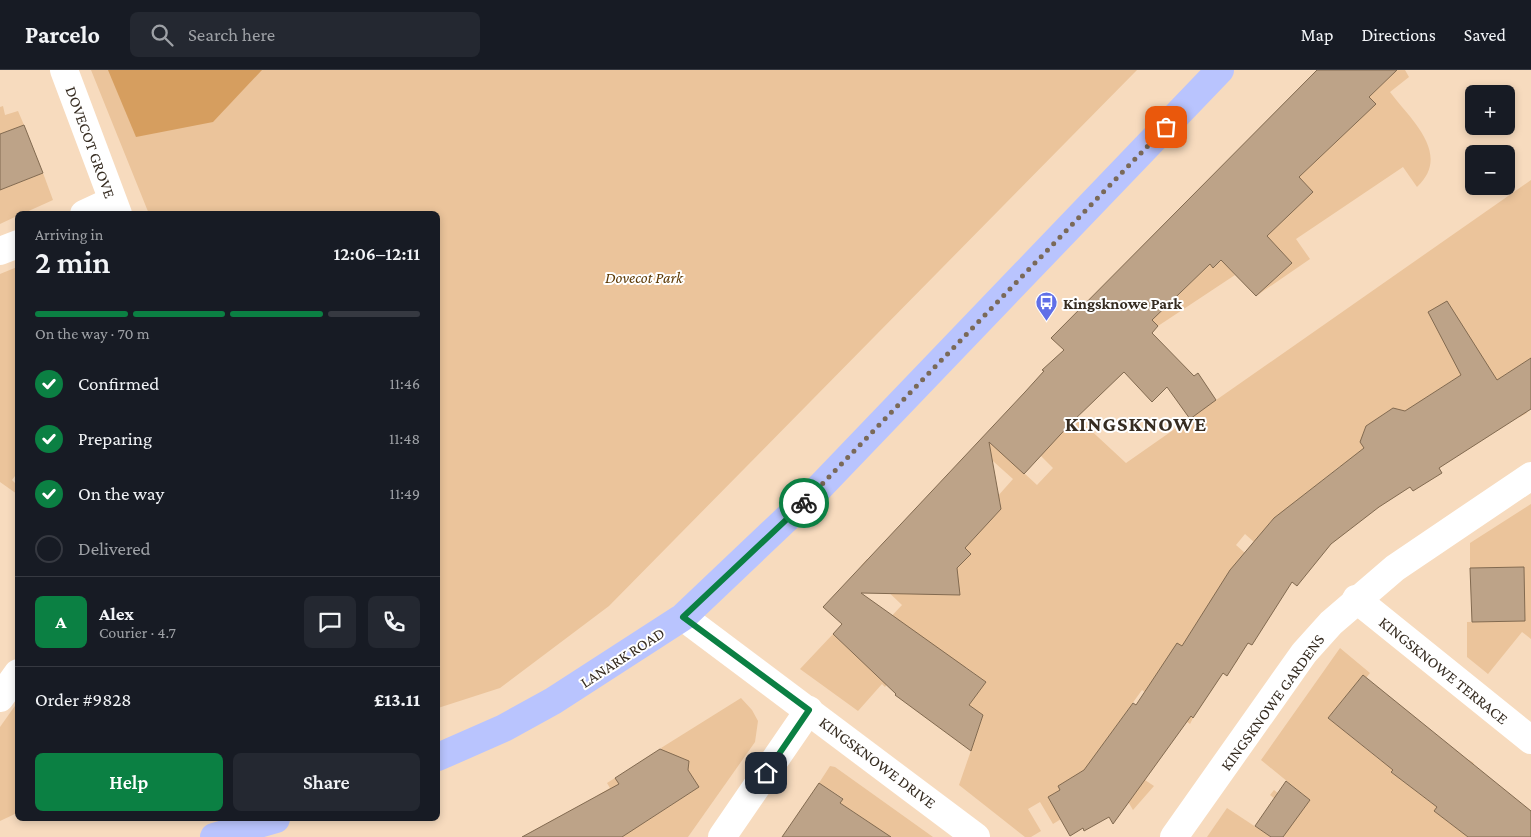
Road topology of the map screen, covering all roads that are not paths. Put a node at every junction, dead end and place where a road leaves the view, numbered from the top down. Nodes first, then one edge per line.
1 (64, 70) edge
2 (1220, 70) edge
3 (115, 208) edge
4 (100, 211) edge
5 (15, 245) edge
6 (0, 252) edge
7 (1531, 476) edge
8 (1356, 599) junction
9 (683, 617) junction
10 (15, 677) edge
11 (0, 698) edge
12 (809, 710) junction
13 (1531, 740) edge
14 (440, 756) edge
15 (269, 821) edge
16 (214, 837) edge
17 (722, 837) edge
18 (976, 837) edge
19 (1174, 837) edge

1 - 3 street, DOVECOT GROVE
2 - 9 main road, LANARK ROAD
3 - 4 street
5 - 6 street
7 - 8 street, KINGSKNOWE GARDENS
8 - 13 street, KINGSKNOWE TERRACE
8 - 19 street, KINGSKNOWE GARDENS
9 - 12 street, KINGSKNOWE DRIVE
9 - 14 main road, LANARK ROAD
10 - 11 street
12 - 17 street
12 - 18 street, KINGSKNOWE DRIVE
15 - 16 main road

